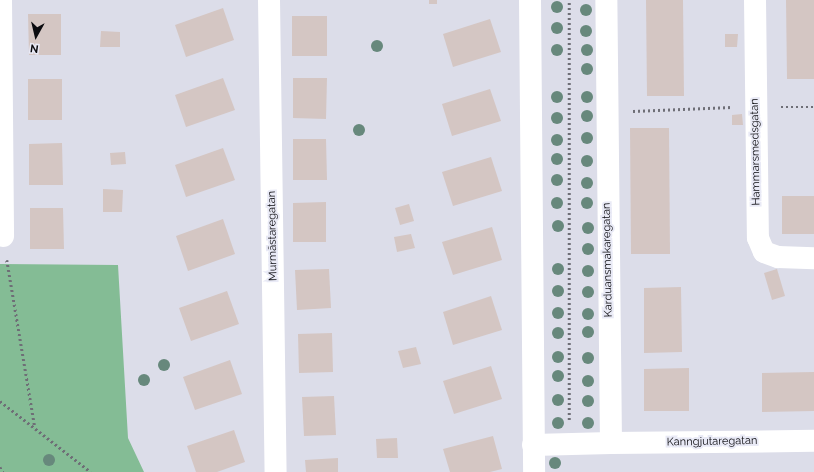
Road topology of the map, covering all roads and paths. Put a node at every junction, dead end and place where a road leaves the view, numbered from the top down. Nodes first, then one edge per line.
1 (1, 0) edge
2 (269, 0) edge
3 (530, 0) edge
4 (569, 0) edge
5 (606, 0) edge
6 (755, 0) edge
7 (755, 107) junction
8 (814, 107) edge
9 (606, 112) junction
10 (3, 236) joint
11 (814, 258) edge
12 (0, 401) edge
13 (34, 428) junction
14 (814, 441) edge
15 (611, 443) junction
16 (533, 445) junction
17 (569, 445) junction
18 (0, 467) edge
19 (3, 472) edge
20 (91, 472) edge
21 (276, 472) edge
22 (534, 472) edge

1 - 10 street
2 - 21 street, Murmästaregatan
3 - 16 street
4 - 17 path
5 - 9 street, Karduansmakaregatan
6 - 7 street, Hammarsmedsgatan
7 - 8 path
7 - 9 path
7 - 11 street, Hammarsmedsgatan
9 - 15 street, Karduansmakaregatan
10 - 13 path
12 - 13 path
13 - 20 path
14 - 15 street, Kanngjutaregatan
15 - 17 street
16 - 17 street
16 - 22 street
18 - 19 path

